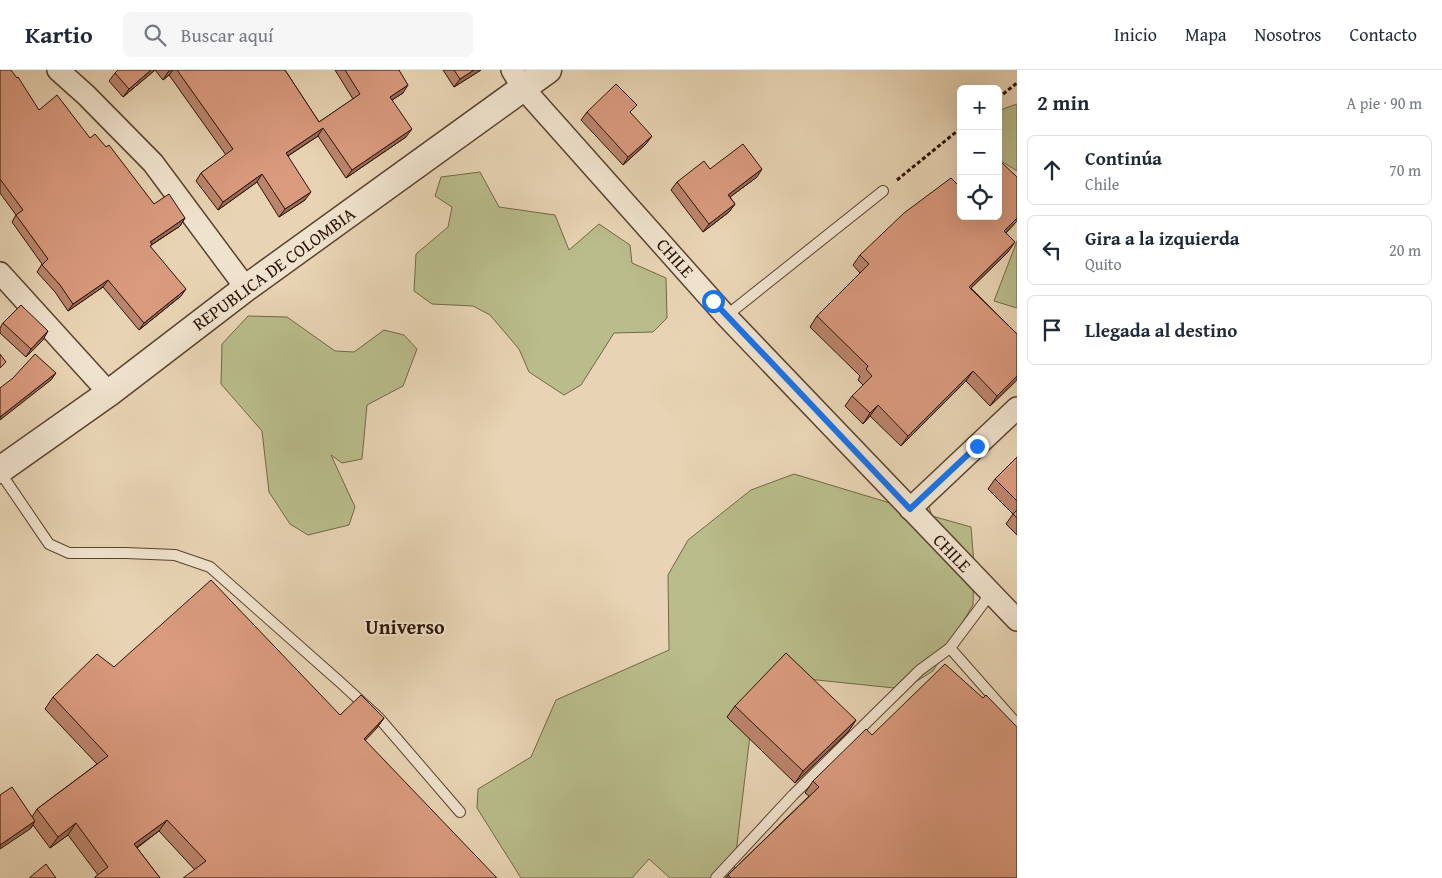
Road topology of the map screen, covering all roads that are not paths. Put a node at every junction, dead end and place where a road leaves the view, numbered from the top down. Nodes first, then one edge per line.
1 (58, 70) edge
2 (548, 70) edge
3 (517, 79) edge
4 (883, 191) road end
5 (0, 273) edge
6 (246, 288) junction
7 (726, 316) junction
8 (109, 393) junction
9 (1017, 408) edge
10 (0, 471) edge
11 (910, 509) junction
12 (991, 593) junction
13 (1017, 620) edge
14 (950, 648) junction
15 (1017, 724) edge
16 (460, 812) dead end
17 (716, 878) edge

1 - 6 street
2 - 3 street, REPUBLICA DE COLOMBIA
3 - 6 street, REPUBLICA DE COLOMBIA
3 - 7 street, CHILE
4 - 7 lane
5 - 8 street
6 - 8 street, REPUBLICA DE COLOMBIA
7 - 11 street, CHILE
8 - 10 street, REPUBLICA DE COLOMBIA
9 - 11 street
10 - 16 lane
11 - 12 street, CHILE
12 - 13 street, CHILE
12 - 14 lane
14 - 15 lane
14 - 17 lane

